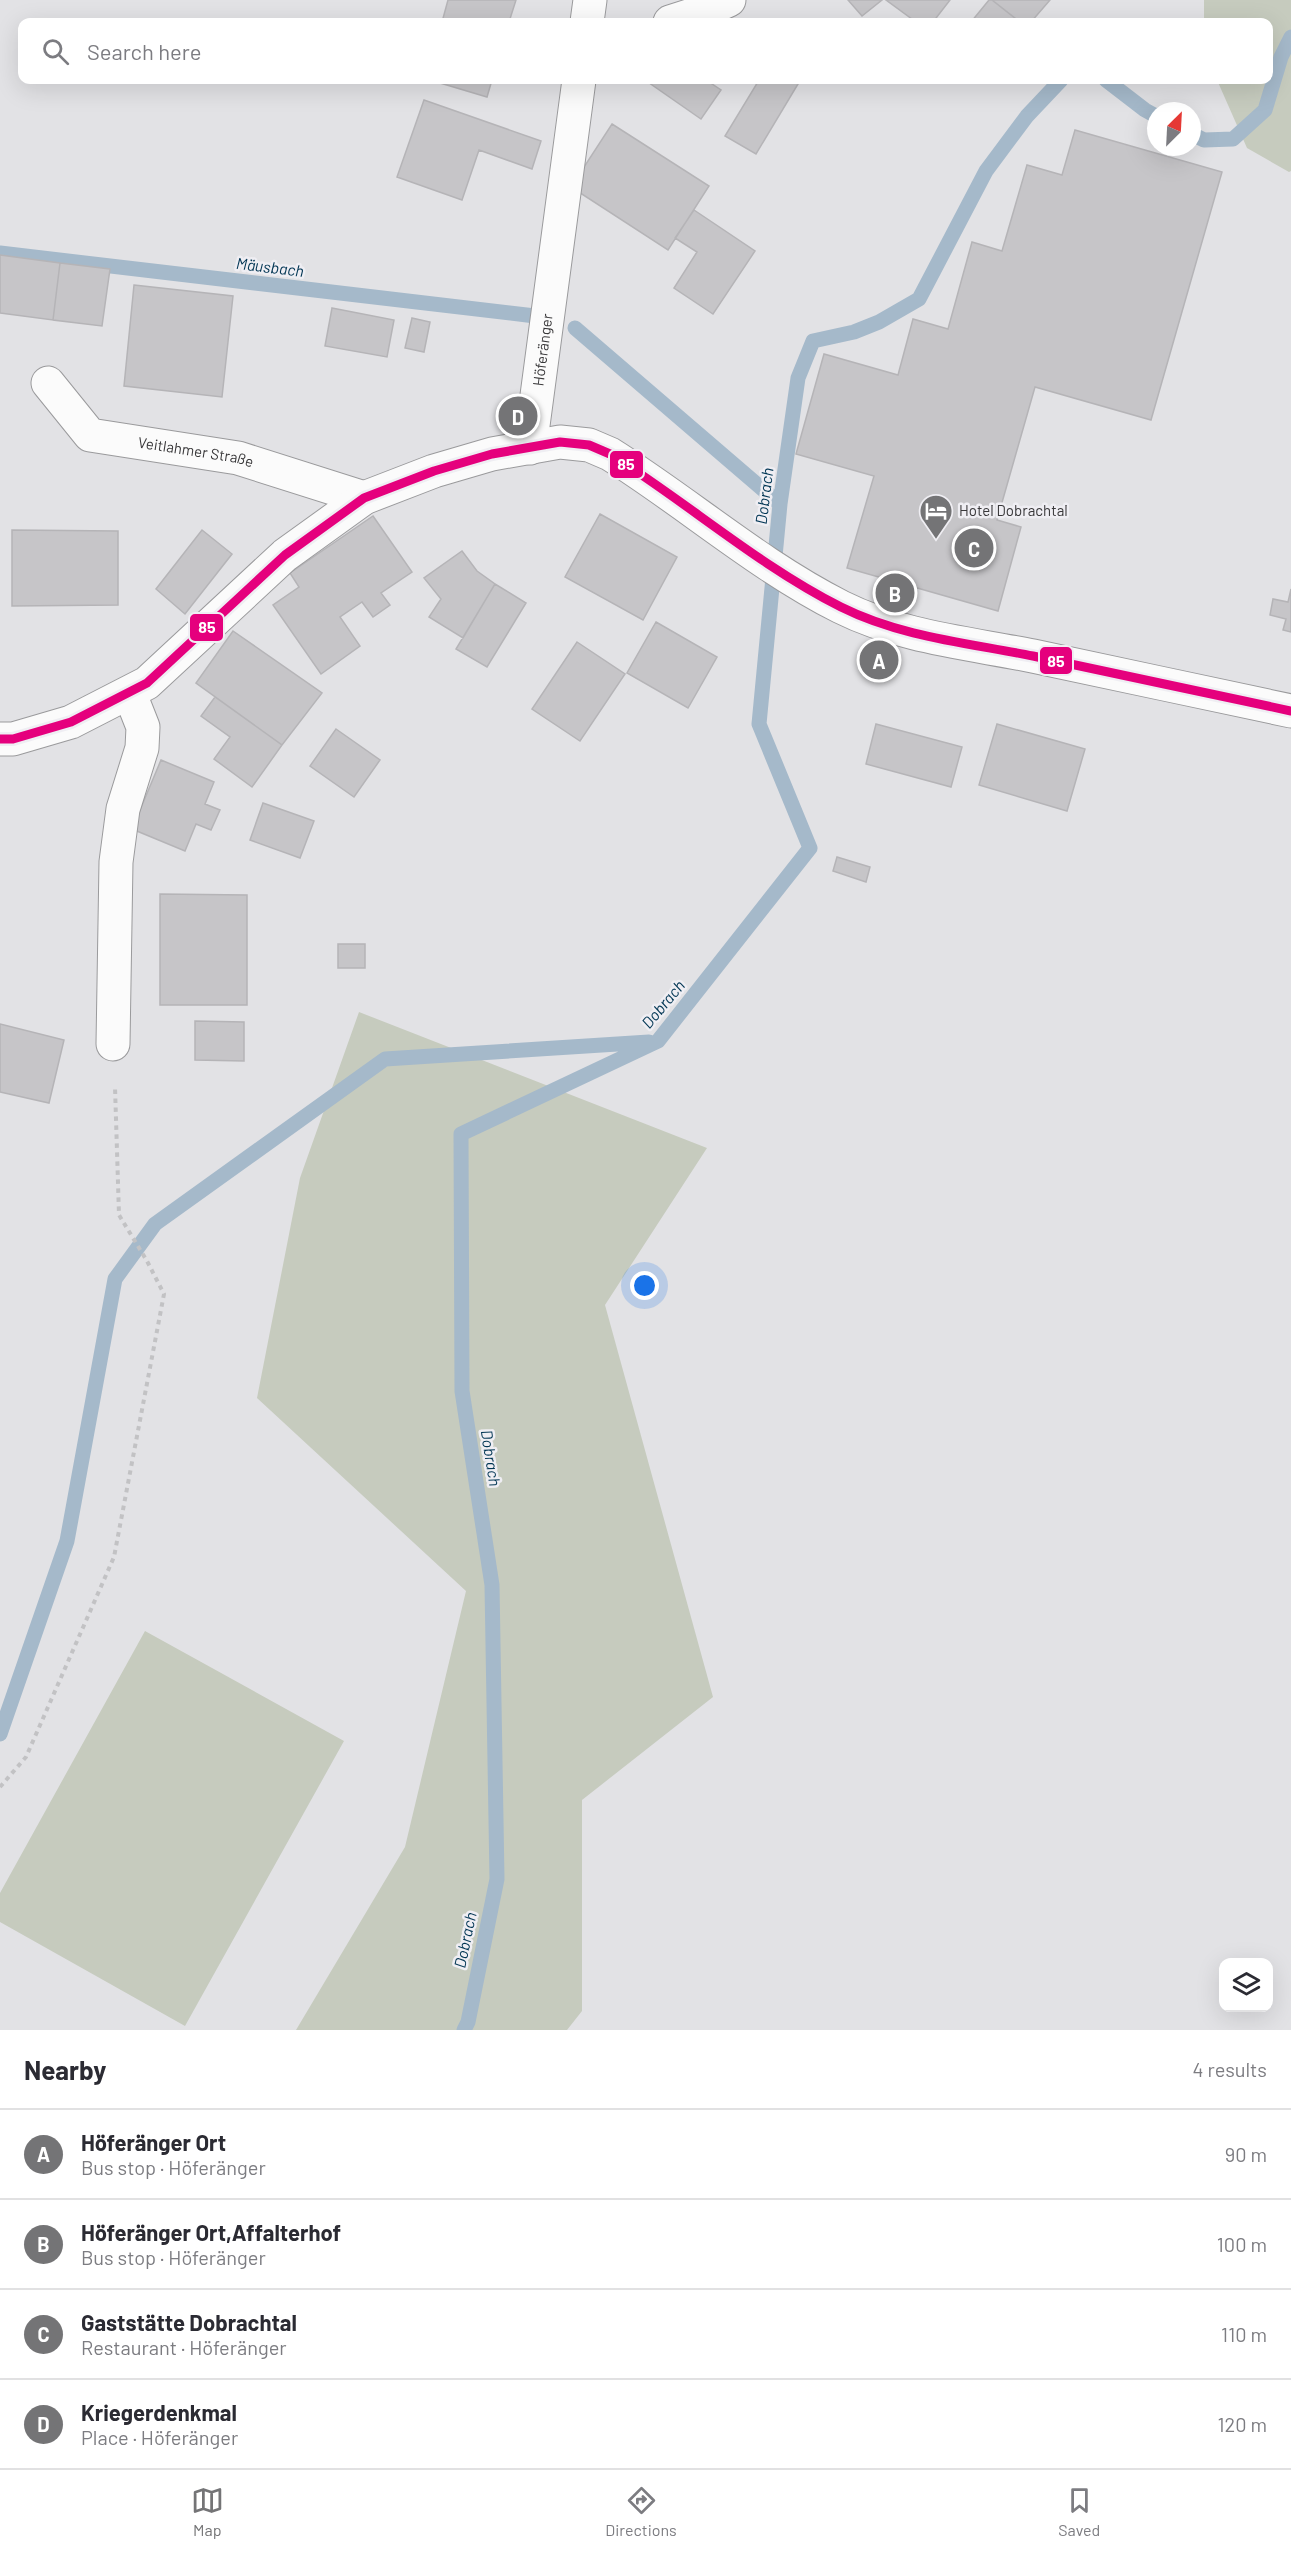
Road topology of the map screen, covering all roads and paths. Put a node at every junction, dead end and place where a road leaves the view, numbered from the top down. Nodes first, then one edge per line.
1 (590, 0) edge
2 (729, 0) edge
3 (588, 18) edge
4 (681, 18) edge
5 (578, 84) edge
6 (48, 383) dead end
7 (531, 448) junction
8 (364, 498) junction
9 (130, 694) junction
10 (1291, 711) edge
11 (0, 739) edge
12 (113, 1044) joint
13 (0, 1787) edge

1 - 3 street
2 - 4 street
5 - 7 street, Höferänger
6 - 8 street, Veitlahmer Straße
7 - 8 street
7 - 10 street
8 - 9 street
9 - 11 street
9 - 12 street
12 - 13 path

